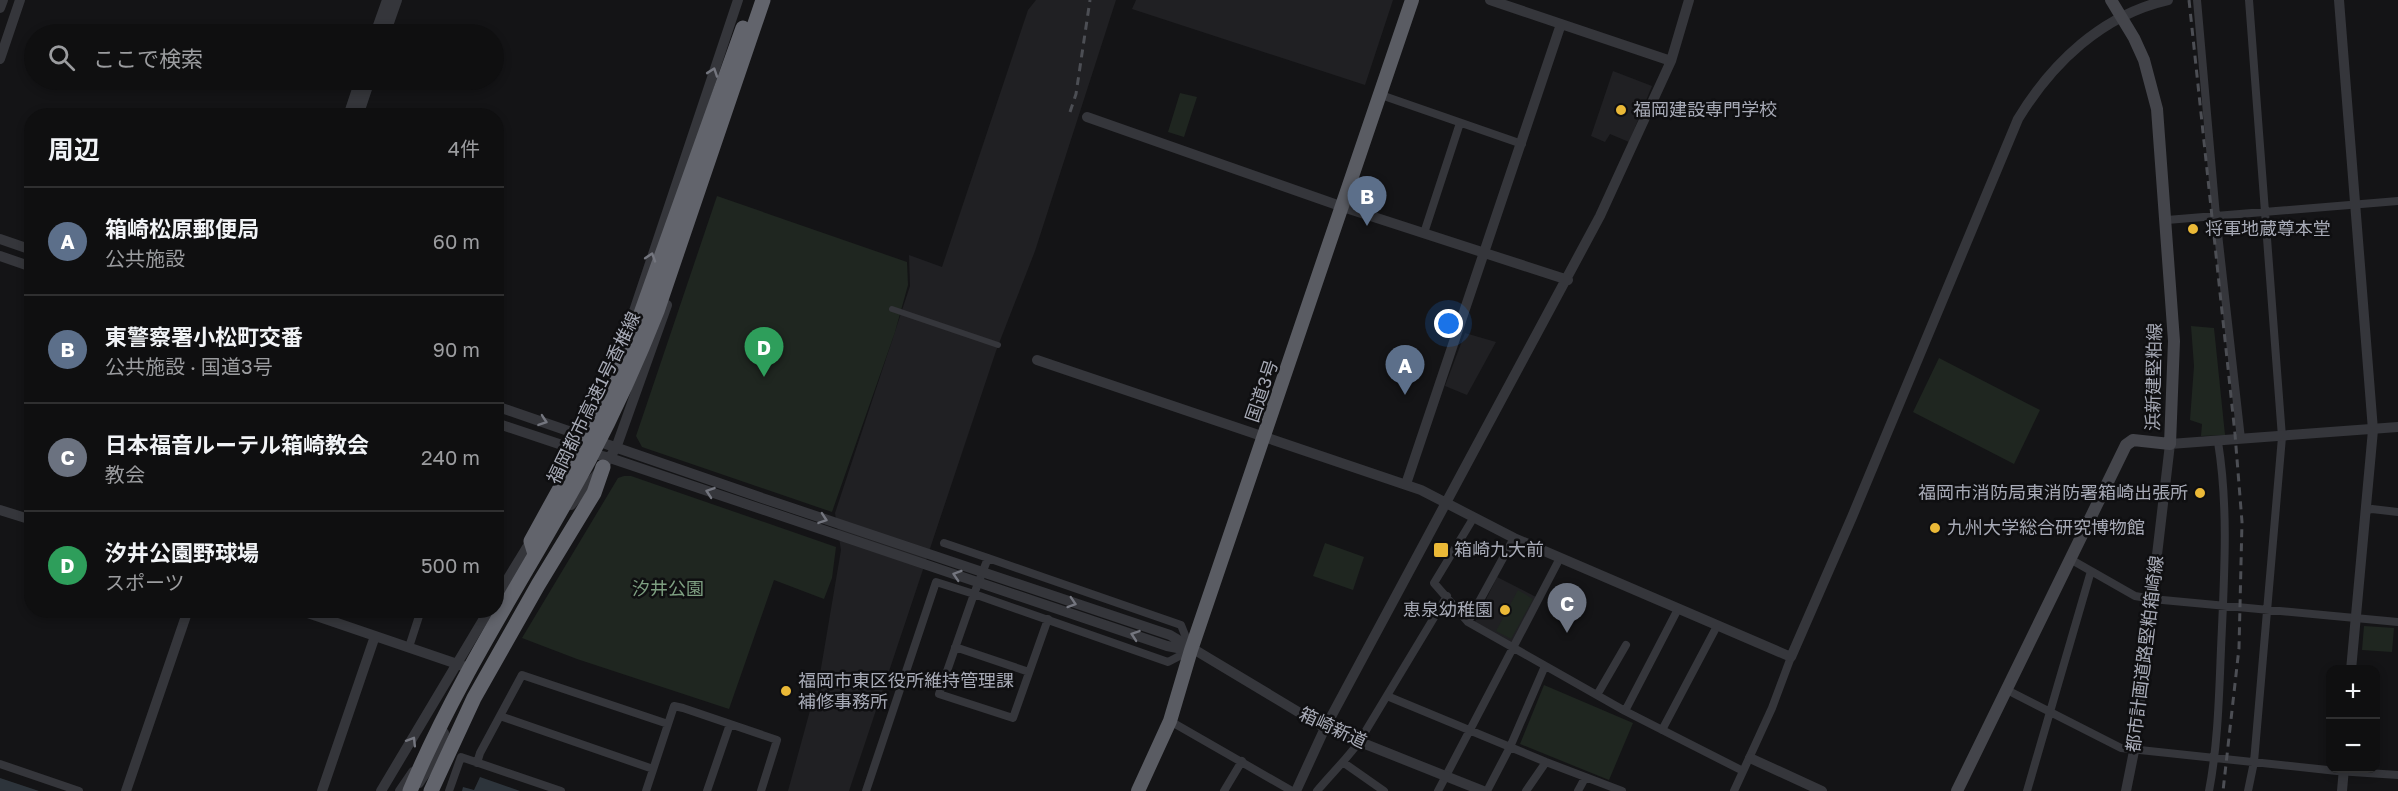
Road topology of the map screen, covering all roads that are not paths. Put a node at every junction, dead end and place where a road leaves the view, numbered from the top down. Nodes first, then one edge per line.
1 (3, 0) edge
2 (20, 0) edge
3 (387, 0) edge
4 (397, 0) edge
5 (738, 0) edge
6 (752, 0) edge
7 (766, 0) edge
8 (1412, 0) edge
9 (1490, 0) edge
10 (1689, 0) edge
11 (2111, 0) edge
12 (2168, 0) edge
13 (2197, 0) edge
14 (2249, 0) edge
15 (2340, 0) edge
16 (0, 8) edge
17 (2122, 17) junction
18 (379, 24) edge
19 (389, 24) edge
20 (1561, 24) junction
21 (0, 59) edge
22 (1671, 61) junction
23 (357, 90) edge
24 (367, 90) edge
25 (1381, 95) junction
26 (351, 108) edge
27 (361, 108) edge
28 (1087, 117) dead end
29 (1460, 123) junction
30 (1522, 144) junction
31 (2398, 201) edge
32 (2356, 204) junction
33 (1342, 207) junction
34 (2265, 212) junction
35 (2216, 216) junction
36 (2167, 220) junction
37 (1424, 233) junction
38 (0, 239) edge
39 (24, 247) edge
40 (1485, 253) junction
41 (0, 256) edge
42 (24, 264) edge
43 (1568, 280) junction
44 (892, 309) dead end
45 (998, 345) dead end
46 (1037, 360) dead end
47 (504, 409) edge
48 (504, 426) edge
49 (2398, 427) edge
50 (2373, 429) junction
51 (2282, 437) junction
52 (1265, 438) junction
53 (590, 439) junction
54 (2241, 439) junction
55 (2218, 442) junction
56 (2170, 444) junction
57 (616, 448) junction
58 (584, 451) junction
59 (607, 463) junction
60 (1406, 484) junction
61 (1445, 502) junction
62 (766, 505) junction
63 (0, 510) edge
64 (2365, 511) junction
65 (2398, 512) edge
66 (1474, 517) junction
67 (24, 518) edge
68 (1514, 538) junction
69 (944, 543) dead end
70 (535, 554) junction
71 (988, 558) junction
72 (1560, 558) junction
73 (2070, 559) junction
74 (2091, 571) junction
75 (504, 585) edge
76 (974, 594) junction
77 (1447, 596) junction
78 (2152, 599) junction
79 (2223, 606) junction
80 (504, 607) edge
81 (1678, 609) junction
82 (2268, 609) junction
83 (185, 618) edge
84 (322, 618) edge
85 (418, 618) edge
86 (484, 618) edge
87 (498, 618) edge
88 (2355, 618) junction
89 (1048, 619) junction
90 (1468, 622) junction
91 (2398, 622) edge
92 (1717, 626) junction
93 (375, 636) junction
94 (1626, 645) dead end
95 (409, 647) junction
96 (955, 647) junction
97 (1512, 649) junction
98 (1191, 650) junction
99 (1791, 657) junction
100 (458, 664) junction
101 (2351, 665) edge
102 (1545, 666) junction
103 (475, 670) junction
104 (1029, 672) junction
105 (2007, 690) junction
106 (1597, 695) junction
107 (1387, 696) junction
108 (1625, 711) junction
109 (2051, 712) junction
110 (500, 716) junction
111 (1170, 721) junction
112 (668, 724) junction
113 (730, 724) junction
114 (1325, 728) junction
115 (1469, 729) junction
116 (1662, 730) junction
117 (441, 740) junction
118 (1359, 742) junction
119 (1510, 747) junction
120 (2134, 751) junction
121 (1750, 758) junction
122 (2215, 758) junction
123 (1242, 761) junction
124 (1546, 762) junction
125 (2254, 762) junction
126 (477, 763) junction
127 (1344, 763) junction
128 (0, 764) edge
129 (2326, 768) edge
130 (653, 769) junction
131 (1743, 771) junction
132 (2344, 773) edge
133 (2376, 773) edge
134 (2398, 775) edge
135 (1445, 776) junction
136 (1585, 778) junction
137 (1278, 782) junction
138 (80, 791) edge
139 (126, 791) edge
140 (322, 791) edge
141 (381, 791) edge
142 (400, 791) edge
143 (414, 791) edge
144 (431, 791) edge
145 (449, 791) edge
146 (561, 791) edge
147 (646, 791) edge
148 (707, 791) edge
149 (761, 791) edge
150 (866, 791) edge
151 (1137, 791) edge
152 (1224, 791) edge
153 (1272, 791) edge
154 (1294, 791) edge
155 (1317, 791) edge
156 (1384, 791) edge
157 (1438, 791) edge
158 (1485, 791) edge
159 (1526, 791) edge
160 (1578, 791) edge
161 (1622, 791) edge
162 (1734, 791) edge
163 (1822, 791) edge
164 (1957, 791) edge
165 (2027, 791) edge
166 (2126, 791) edge
167 (2209, 791) edge
168 (2248, 791) edge
169 (2342, 791) edge

1 - 16 street
2 - 21 street
3 - 18 street
4 - 19 street
53 -> 5 street
6 - 70 highway
7 - 57 street
7 - 70 highway, 福岡都市高速1号香椎線
7 - 143 highway, 福岡都市高速1号香椎線
8 - 25 highway, 国道3号
9 - 20 street
10 - 22 street
11 - 17 main road, 浜新建堅粕線
12 - 17 street
13 - 35 street
14 - 34 street
15 - 32 street
17 - 36 main road, 浜新建堅粕線
17 - 99 street
20 - 22 street
20 - 30 street
22 - 43 street
23 - 26 street
24 - 27 street
25 - 29 street
25 - 33 highway, 国道3号
28 - 33 street
29 - 30 street
29 - 37 street
30 - 40 street
31 - 32 street
32 - 34 street
32 - 50 street
33 - 37 street
33 - 52 highway, 国道3号
34 - 35 street
34 - 51 street
35 - 36 street
35 - 54 street
36 - 56 main road, 浜新建堅粕線
37 - 40 street
38 - 39 street
40 - 43 street
40 - 60 street
41 - 42 street
43 - 61 street
44 - 45 street
46 - 52 street
47 -> 53 street
48 - 58 street
49 - 50 street
50 - 51 street
50 - 64 street
51 - 54 street
51 - 82 street
52 - 60 street
52 - 98 highway, 国道3号
53 - 57 street
53 - 58 street
54 - 55 street
55 - 56 street
55 - 79 street
56 - 73 main road, 浜新建堅粕線
56 - 78 street, 都市計画道路堅粕箱崎線
57 - 59 street
57 - 62 street
58 - 59 street
58 - 75 street
62 -> 59 street
59 - 103 street
59 - 144 highway
60 - 61 street
61 - 66 street
61 - 114 street
62 - 98 street, 箱崎新道
63 - 67 street
64 - 65 street
64 - 88 street
66 - 68 street
66 - 77 street
68 - 72 street
68 - 90 street
69 - 71 street
70 - 80 highway, 福岡都市高速1号香椎線
71 - 76 street
71 - 98 street
72 - 81 street
72 - 97 street
73 - 74 street
73 - 105 main road, 浜新建堅粕線
74 - 78 street
74 - 109 street
76 - 89 street
76 - 96 street
76 - 150 street
77 - 90 street
77 - 107 street
78 - 79 street
78 - 120 street, 都市計画道路堅粕箱崎線
79 - 82 street
79 - 122 street
81 - 92 street
81 - 108 street
82 - 88 street
82 - 125 street
83 - 139 street
84 - 93 street
85 - 95 street
86 - 100 street
87 - 143 highway, 福岡都市高速1号香椎線
88 - 91 street
88 - 101 street
89 - 98 street
89 - 104 street
90 - 97 street
92 - 99 street
92 - 116 street
93 - 95 street
93 - 140 street
94 - 106 street
95 - 100 street
96 - 104 street
96 - 104 street
97 - 102 street
97 - 115 street
98 - 111 highway, 国道3号
98 - 114 street, 箱崎新道
99 - 121 street
100 - 103 street
141 -> 100 street
102 - 106 street
102 - 119 street
103 - 117 street
105 - 109 street
105 - 164 main road, 浜新建堅粕線
106 - 108 street
107 - 115 street
107 - 118 street
108 - 116 street
109 - 120 street
109 - 165 street
110 - 112 street
110 - 126 street
110 - 130 street
111 - 123 street
111 - 151 highway, 国道3号
112 - 113 street
112 - 130 street
113 - 148 street
113 - 149 street
114 - 118 street, 箱崎新道
114 - 154 street
115 - 119 street
115 - 135 street
116 - 131 street
117 - 142 street
117 - 143 street
118 - 127 street
118 - 135 street, 箱崎新道
119 - 124 street
119 - 158 street
120 - 122 street
120 - 166 street, 都市計画道路堅粕箱崎線
121 - 131 street
121 - 163 street
122 - 125 street
122 - 167 street
123 - 137 street
123 - 152 street
124 - 136 street
124 - 159 street
125 - 129 street
125 - 168 street
126 - 145 street
126 - 146 street
127 - 155 street
127 - 156 street
128 - 138 street
130 - 147 street
131 - 162 street
132 - 169 street
133 - 134 street
135 - 157 street
135 - 158 street, 箱崎新道
136 - 160 street
136 - 161 street
137 - 153 street
137 - 154 street

